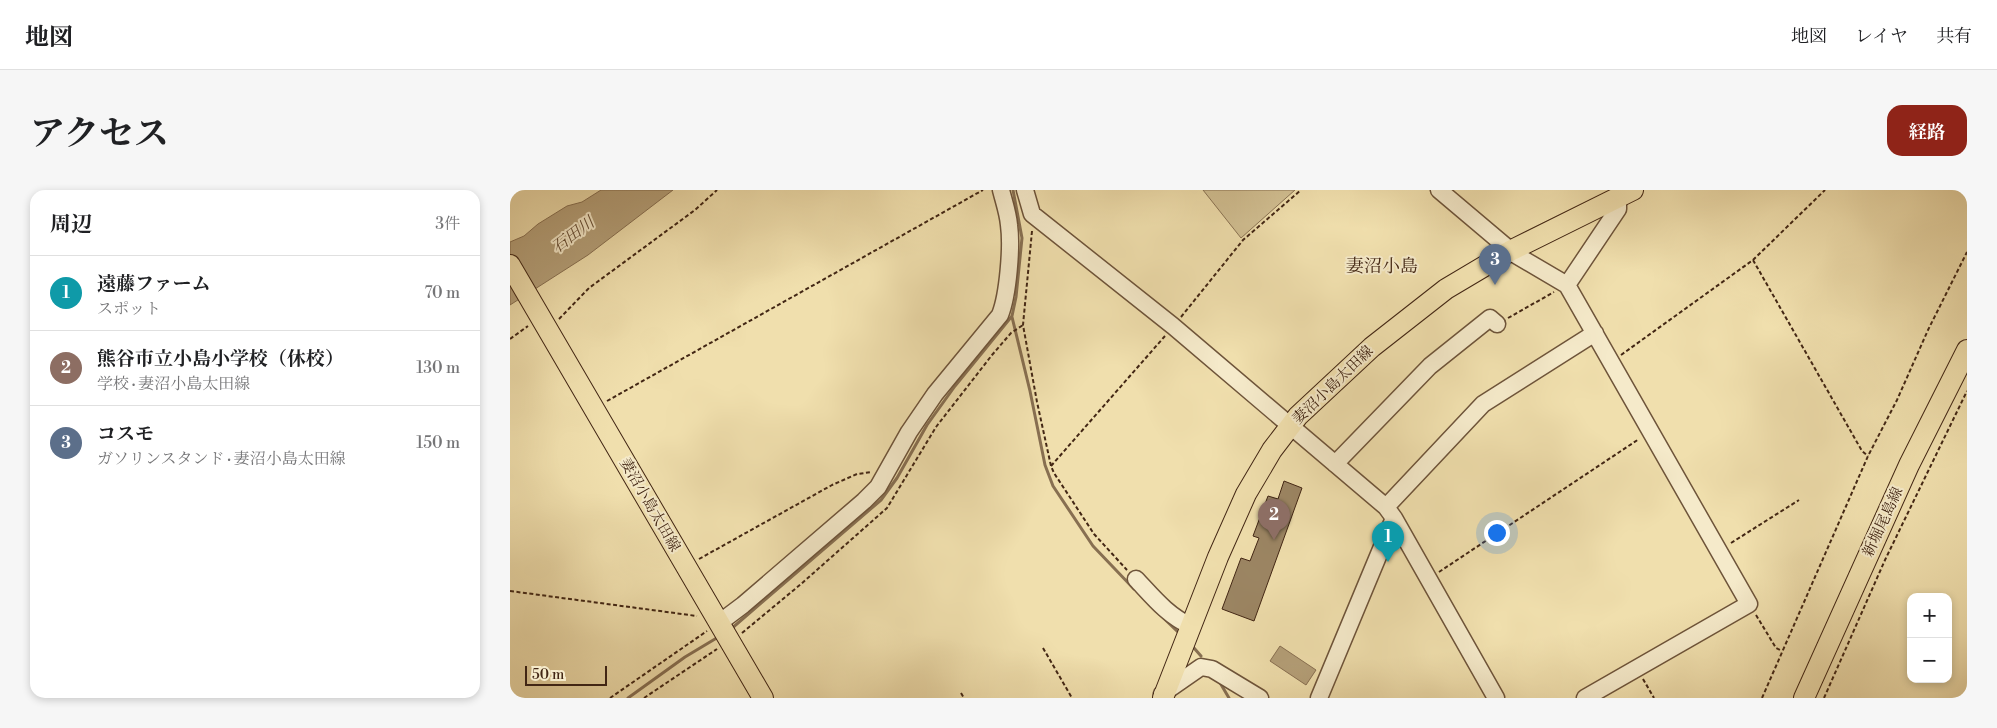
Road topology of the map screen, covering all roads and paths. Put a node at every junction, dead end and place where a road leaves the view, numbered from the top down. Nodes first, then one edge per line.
1 (717, 190) edge
2 (983, 190) edge
3 (1001, 190) edge
4 (1025, 190) edge
5 (1439, 190) edge
6 (1825, 190) edge
7 (1626, 194) edge
8 (1032, 214) junction
9 (1510, 251) junction
10 (1967, 252) edge
11 (1753, 260) junction
12 (510, 265) edge
13 (1567, 285) junction
14 (538, 321) junction
15 (1497, 324) joint
16 (1594, 333) junction
17 (510, 339) edge
18 (1967, 350) edge
19 (1612, 362) junction
20 (1967, 391) edge
21 (594, 408) junction
22 (1290, 426) junction
23 (1652, 431) junction
24 (1868, 456) junction
25 (1336, 464) junction
26 (884, 476) junction
27 (1798, 500) dead end
28 (1390, 513) junction
29 (1719, 550) junction
30 (686, 566) junction
31 (1136, 579) joint
32 (1429, 579) junction
33 (510, 591) edge
34 (1749, 604) junction
35 (721, 625) junction
36 (1191, 626) junction
37 (1043, 648) dead end
38 (1782, 651) junction
39 (1636, 669) junction
40 (962, 693) dead end
41 (1160, 696) edge
42 (610, 698) edge
43 (763, 698) edge
44 (964, 698) edge
45 (1072, 698) edge
46 (1260, 698) edge
47 (1320, 698) edge
48 (1496, 698) edge
49 (1585, 698) edge
50 (1654, 698) edge
51 (1762, 698) edge
52 (1804, 698) edge
53 (1824, 698) edge

1 - 14 path
2 - 21 path
3 - 26 street
4 - 8 street
5 - 9 street
6 - 11 path
7 - 9 main road, 妻沼小島太田線
7 - 13 street
8 - 22 street
8 - 31 path
9 - 13 street
9 - 22 main road, 妻沼小島太田線
10 - 24 path
11 - 19 path
11 - 24 path
12 - 14 main road, 妻沼小島太田線
13 - 15 path
13 - 16 street
14 - 17 path
14 - 21 main road, 妻沼小島太田線
15 - 25 street
16 - 19 street
16 - 28 street
18 - 52 main road, 新堀尾島線
19 - 23 street
20 - 53 path
21 - 30 main road, 妻沼小島太田線
22 - 25 street
22 - 36 main road, 妻沼小島太田線
23 - 29 street
23 - 32 path
24 - 38 path
25 - 28 street
26 - 30 path
26 - 35 street
27 - 29 path
28 - 32 street
28 - 47 street
29 - 34 street
30 - 35 main road, 妻沼小島太田線
31 - 36 street
32 - 48 street
33 - 35 path
34 - 38 path
34 - 39 street
35 - 42 path
35 - 43 main road, 妻沼小島太田線
36 - 41 main road, 妻沼小島太田線
37 - 45 path
38 - 51 path
39 - 49 street
39 - 50 path
40 - 44 path
41 - 46 street

